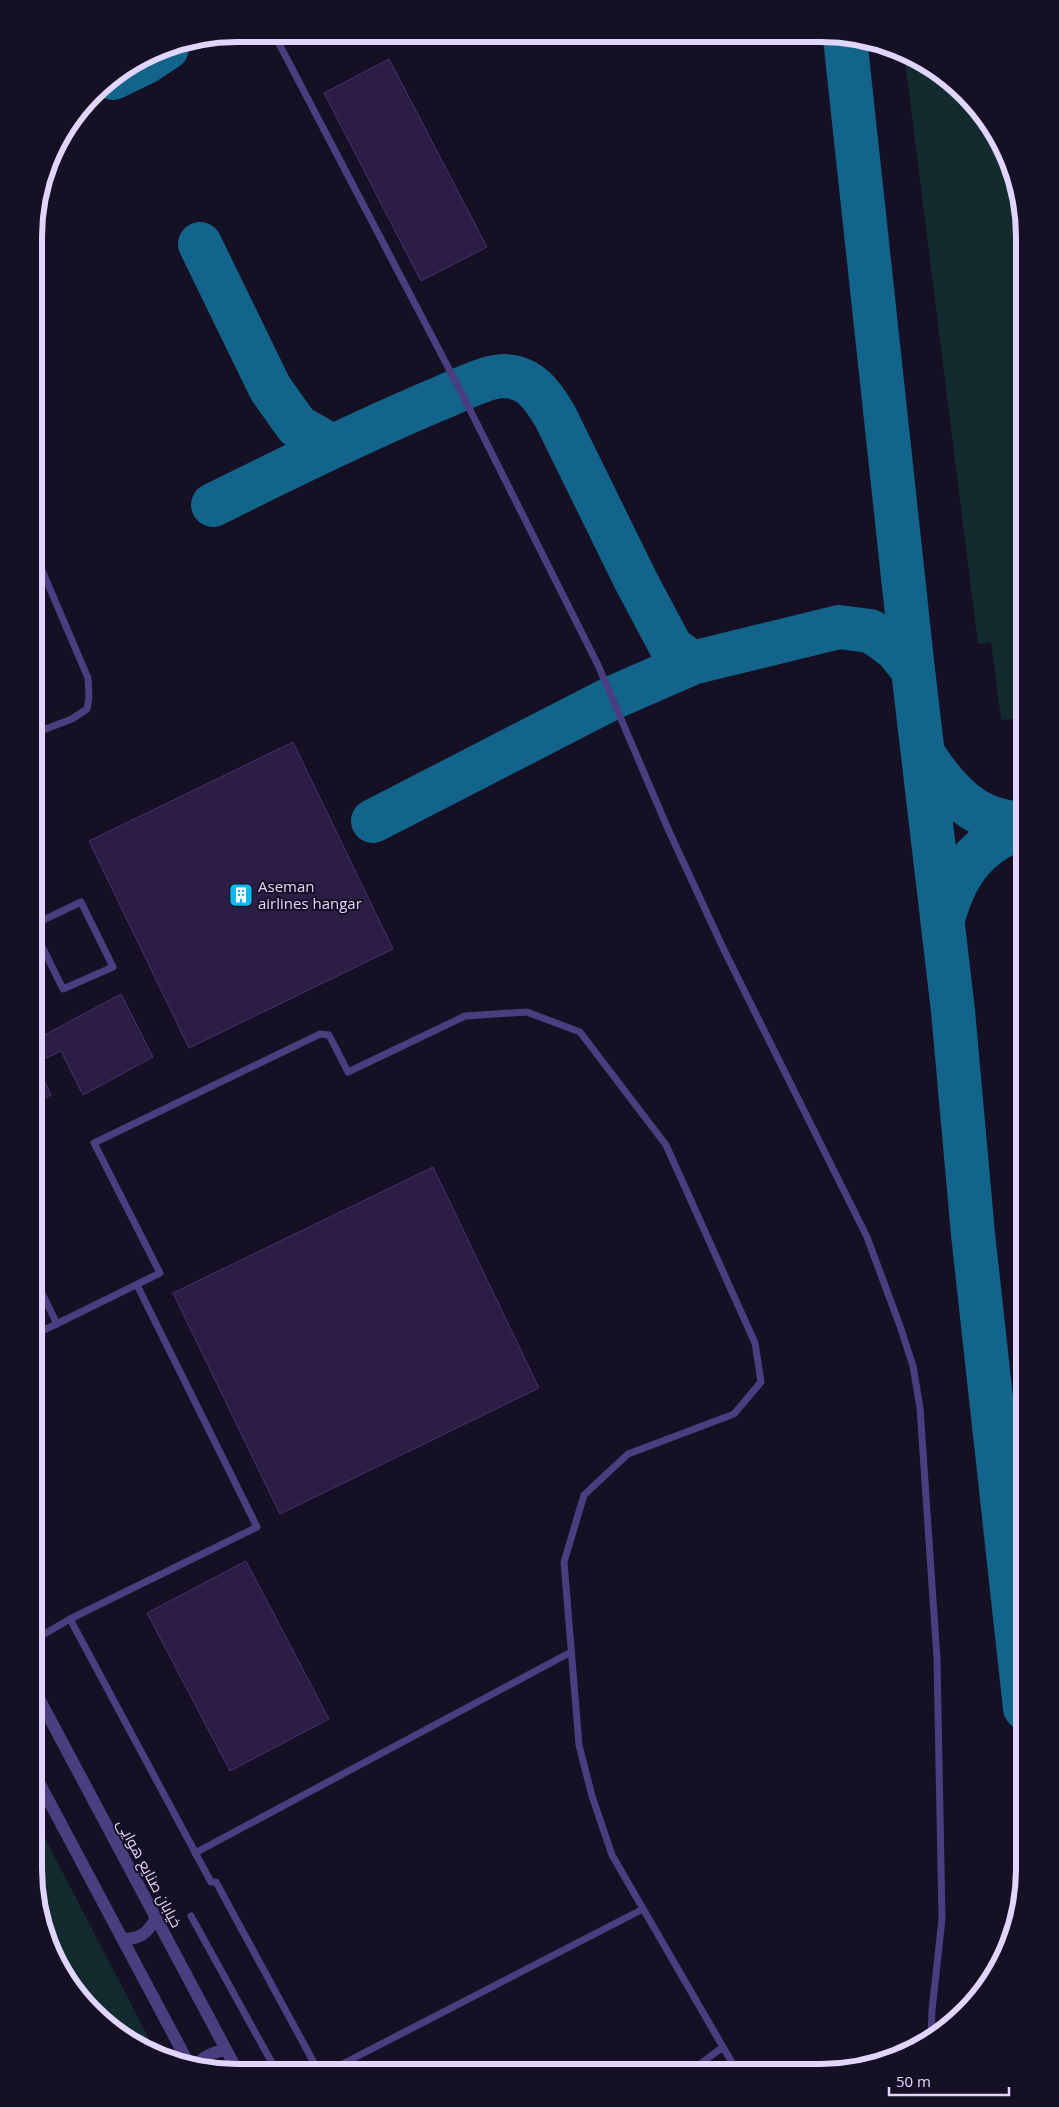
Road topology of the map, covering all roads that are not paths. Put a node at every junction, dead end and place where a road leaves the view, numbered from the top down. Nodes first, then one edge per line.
1 (278, 42) edge
2 (42, 570) edge
3 (42, 730) edge
4 (42, 921) edge
5 (42, 946) edge
6 (137, 1285) junction
7 (42, 1293) edge
8 (57, 1324) junction
9 (42, 1331) edge
10 (70, 1619) junction
11 (42, 1635) edge
12 (571, 1652) junction
13 (42, 1704) edge
14 (42, 1788) edge
15 (195, 1853) junction
16 (643, 1908) junction
17 (192, 1916) dead end
18 (156, 1918) junction
19 (123, 1939) junction
20 (931, 2031) edge
21 (723, 2047) junction
22 (226, 2050) junction
23 (186, 2058) edge
24 (200, 2061) edge
25 (234, 2064) edge
26 (273, 2064) edge
27 (316, 2064) edge
28 (343, 2064) edge
29 (700, 2064) edge
30 (733, 2064) edge

1 - 20 lane
2 - 3 lane
4 - 5 lane
6 - 8 lane
6 - 10 lane
6 - 12 lane
7 - 8 lane
8 - 9 lane
10 - 11 lane
10 - 15 lane
12 - 15 lane
12 - 16 lane
13 - 18 street, خیابان صنایع هوایی
14 - 19 street
15 - 27 lane
16 - 21 lane
16 - 28 lane
17 - 26 lane
18 - 19 street
18 - 22 street, خیابان صنایع هوایی
19 - 23 street
21 - 29 lane
21 - 30 lane
22 - 24 street
22 - 25 street, خیابان صنایع هوایی

